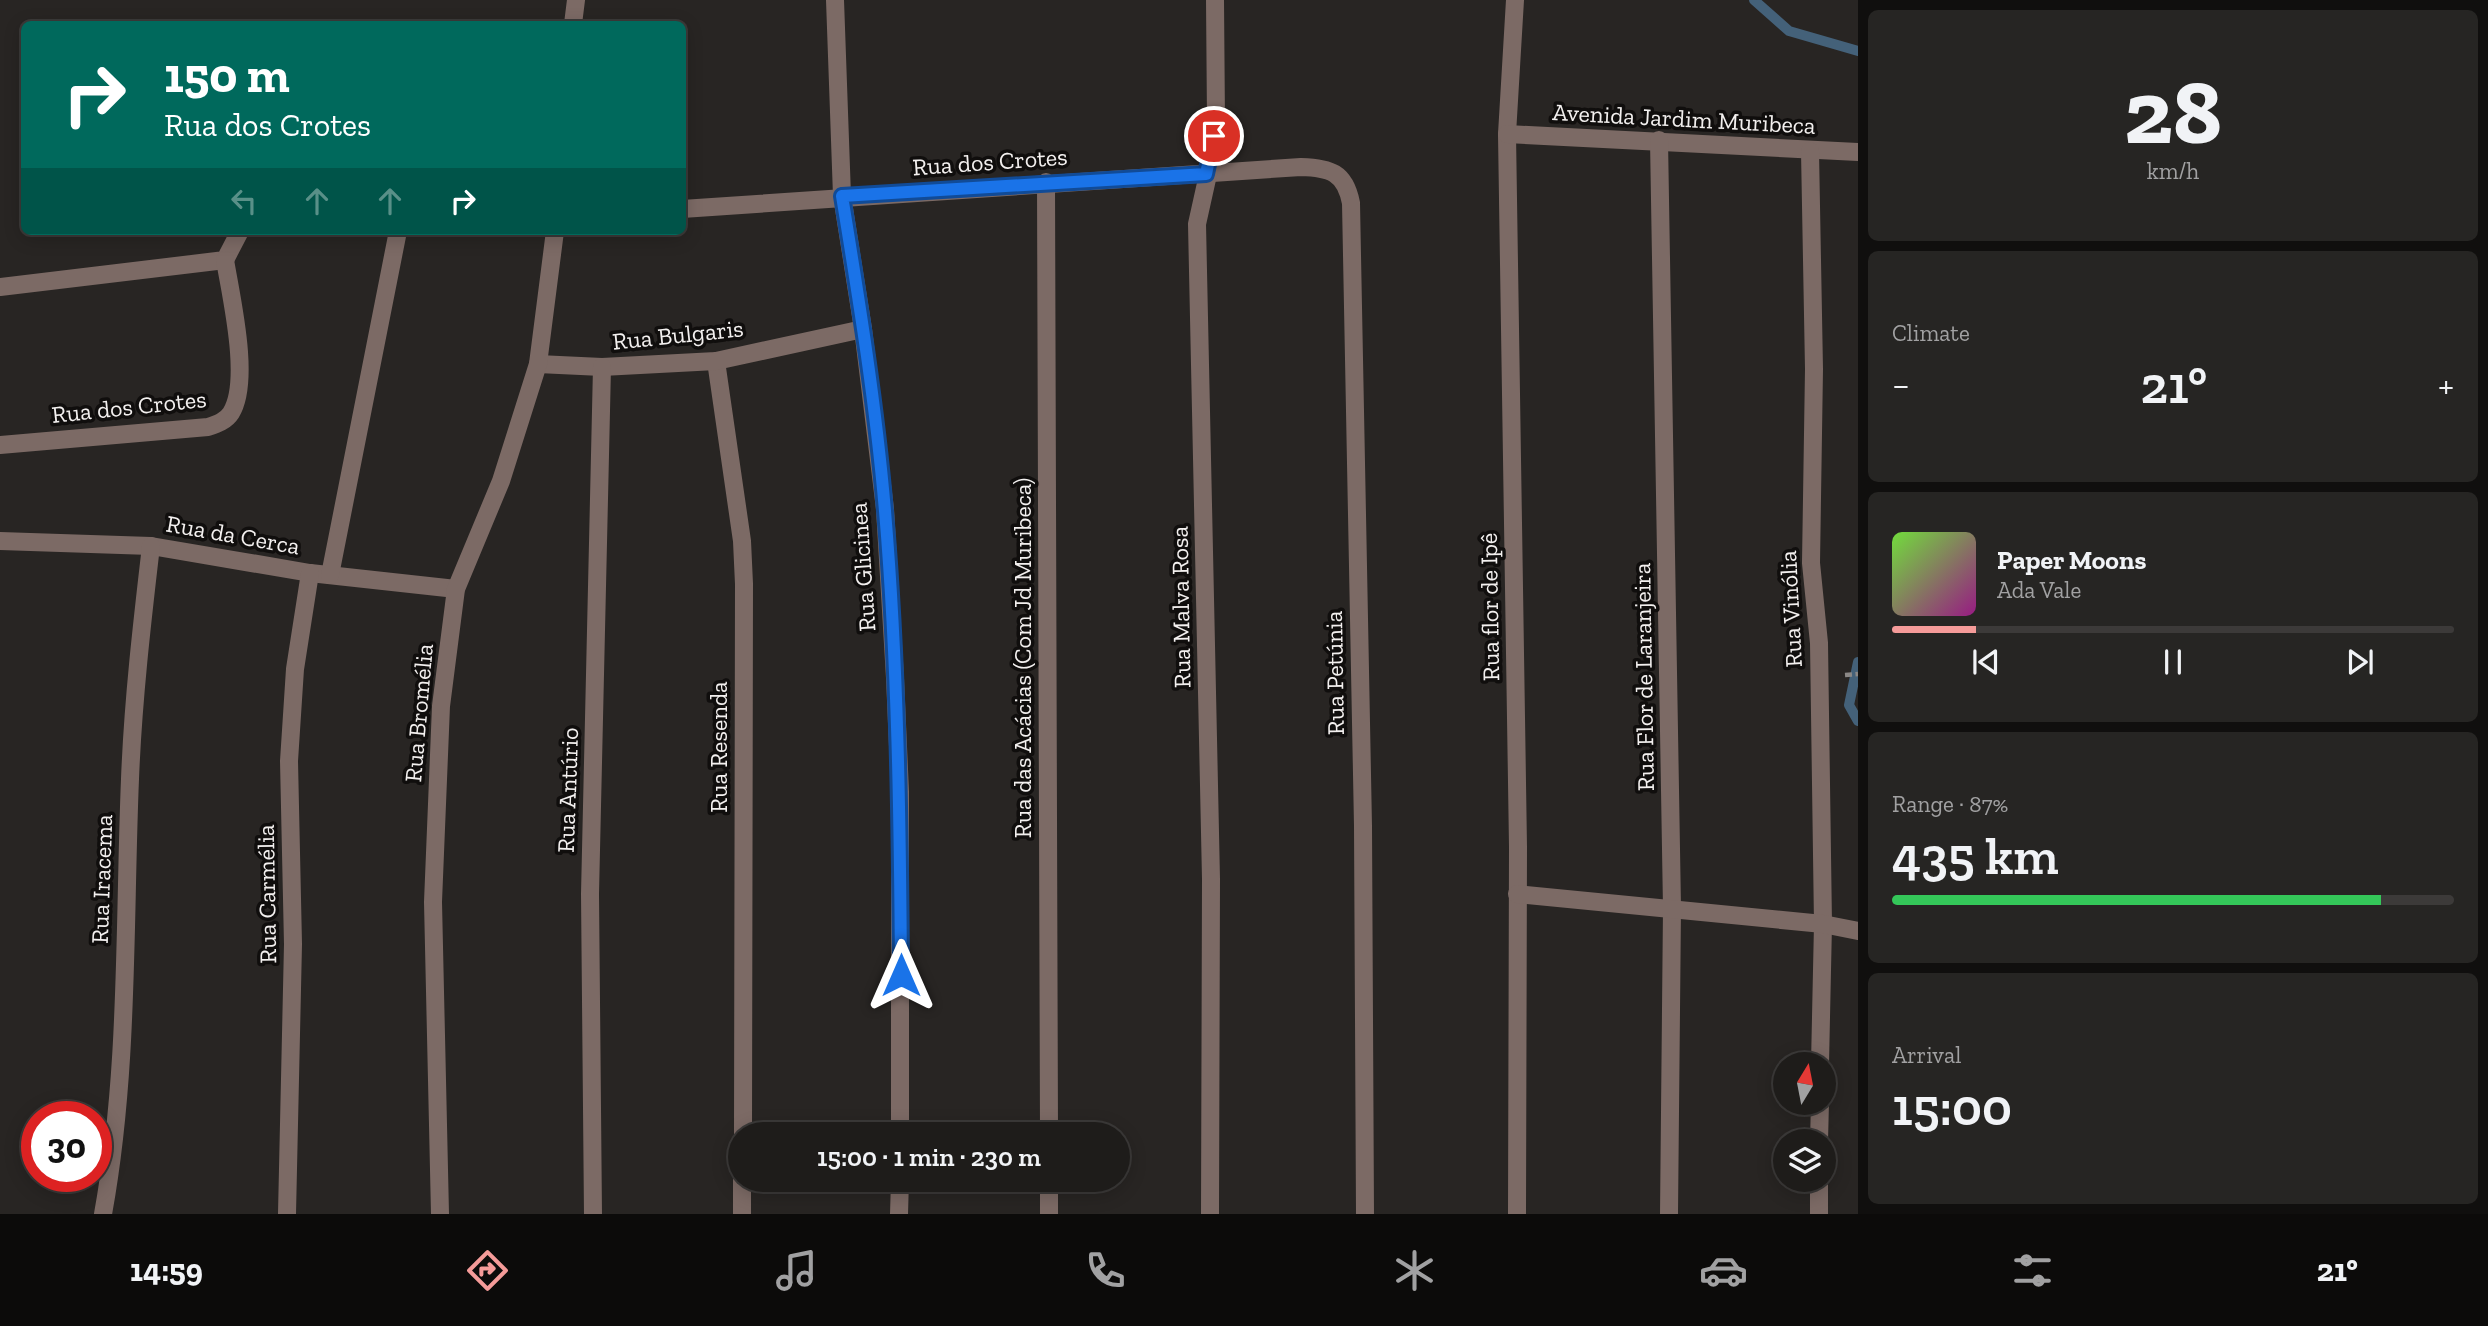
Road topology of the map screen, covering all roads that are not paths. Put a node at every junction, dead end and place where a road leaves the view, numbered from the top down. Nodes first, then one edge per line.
1 (576, 0) edge
2 (835, 0) edge
3 (1215, 0) edge
4 (1515, 0) edge
5 (573, 21) edge
6 (1507, 134) junction
7 (1659, 140) junction
8 (1810, 151) junction
9 (1858, 152) edge
10 (1301, 167) joint
11 (1206, 174) junction
12 (1046, 183) junction
13 (842, 196) junction
14 (686, 209) edge
15 (238, 235) edge
16 (397, 235) edge
17 (554, 235) edge
18 (225, 260) junction
19 (0, 287) edge
20 (863, 329) junction
21 (716, 361) junction
22 (538, 364) junction
23 (603, 367) junction
24 (0, 445) edge
25 (0, 541) edge
26 (151, 546) junction
27 (310, 573) junction
28 (330, 575) junction
29 (456, 589) junction
30 (1517, 894) junction
31 (1672, 908) junction
32 (1823, 924) junction
33 (1858, 931) edge
34 (1819, 1052) edge
35 (743, 1122) edge
36 (900, 1122) edge
37 (1049, 1122) edge
38 (742, 1192) edge
39 (900, 1192) edge
40 (1049, 1192) edge
41 (1819, 1192) edge
42 (103, 1214) edge
43 (288, 1214) edge
44 (440, 1214) edge
45 (593, 1214) edge
46 (742, 1214) edge
47 (899, 1214) edge
48 (1049, 1214) edge
49 (1210, 1214) edge
50 (1365, 1214) edge
51 (1517, 1214) edge
52 (1668, 1214) edge
53 (1819, 1214) edge

1 - 5 street
2 - 13 street, Rua Glicinea
3 - 11 street, Rua Malva Rosa
4 - 6 street, Rua flor de Ipê
6 - 7 street, Avenida Jardim Muribeca
6 - 30 street, Rua flor de Ipê
7 - 8 street, Avenida Jardim Muribeca
7 - 31 street, Rua Flor de Laranjeira
8 - 9 street, Avenida Jardim Muribeca
8 - 32 street, Rua Vinólia
10 - 11 street, Rua dos Crotes
10 - 50 street, Rua Petúnia
11 - 12 street, Rua dos Crotes
11 - 49 street, Rua Malva Rosa
12 - 13 street, Rua dos Crotes
12 - 37 street, Rua das Acácias (Com Jd Muribeca)
13 - 14 street, Rua dos Crotes
13 - 20 street, Rua Glicinea
15 - 18 street
16 - 28 street
17 - 22 street, Rua Bromélia
18 - 19 street
18 - 24 street, Rua dos Crotes
20 - 21 street, Rua Bulgaris
20 - 36 street, Rua Glicinea
21 - 23 street, Rua Bulgaris
21 - 35 street, Rua Resenda
22 - 23 street, Rua Bulgaris
22 - 29 street, Rua Bromélia
23 - 45 street, Rua Antúrio
25 - 26 street, Rua da Cerca
26 - 27 street, Rua da Cerca
26 - 42 street, Rua Iracema
27 - 28 street, Rua da Cerca
27 - 43 street, Rua Carmélia
28 - 29 street, Rua da Cerca
29 - 44 street, Rua Bromélia
30 - 31 street
30 - 51 street, Rua flor de Ipê
31 - 32 street
31 - 52 street, Rua Flor de Laranjeira
32 - 33 street
32 - 34 street, Rua Vinólia
38 - 46 street
39 - 47 street
40 - 48 street
41 - 53 street

